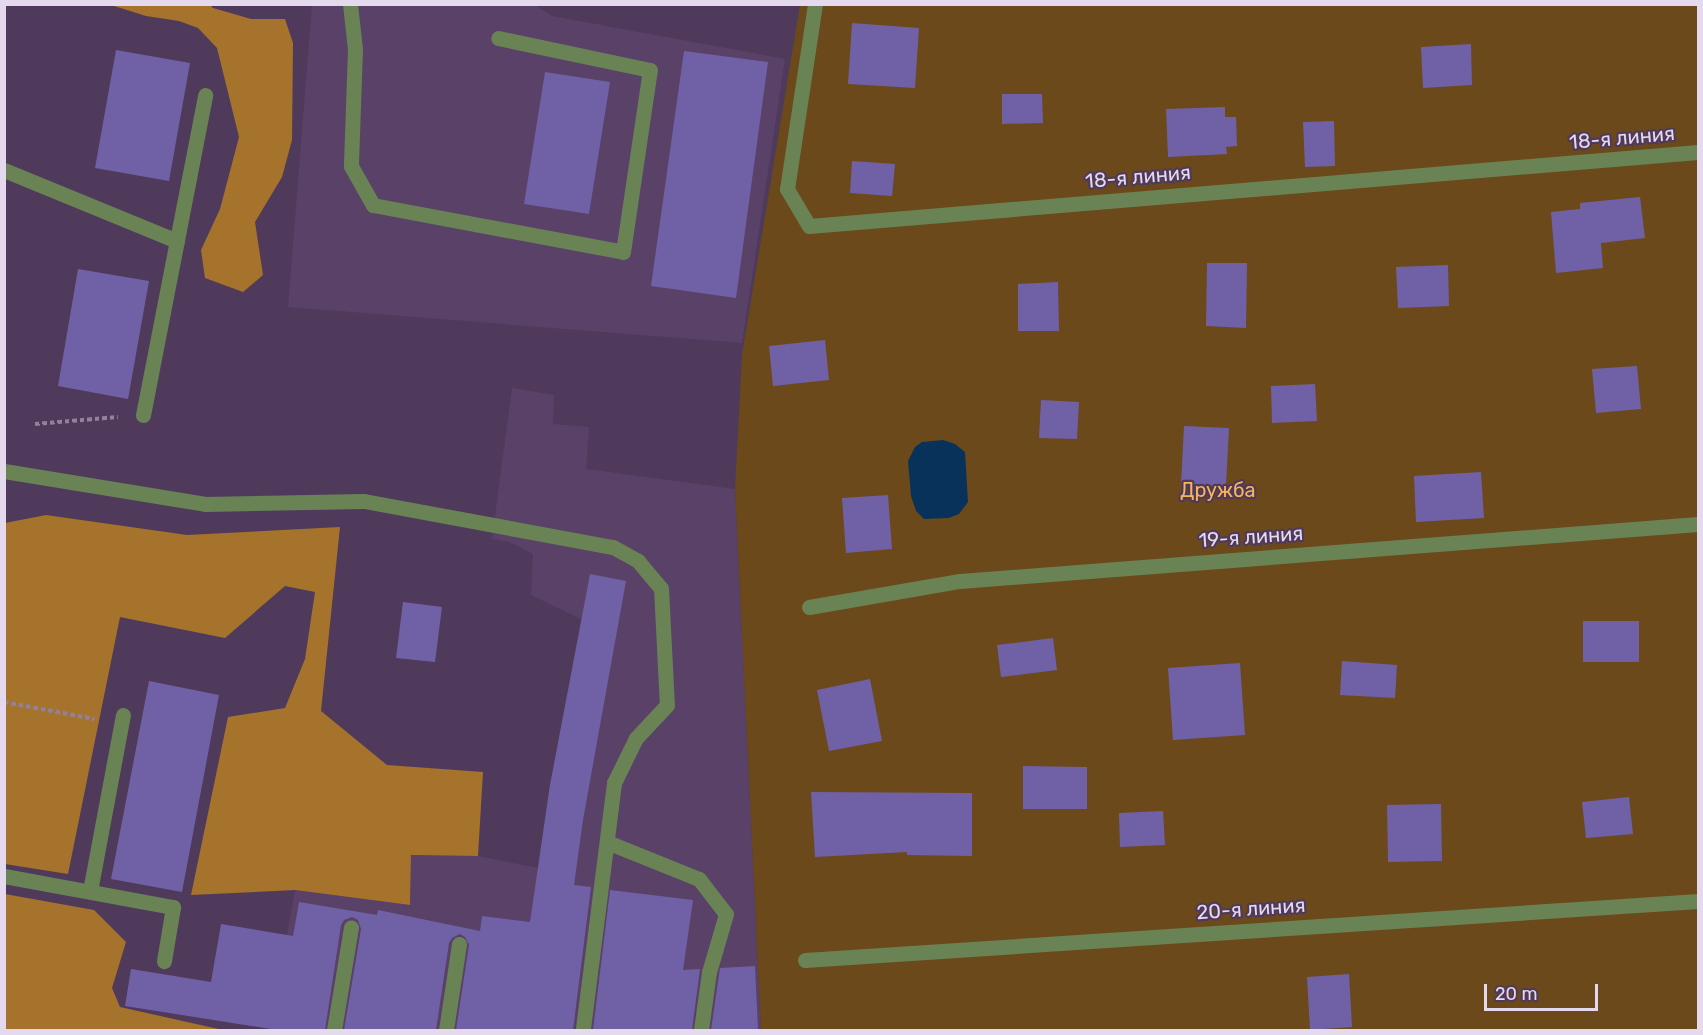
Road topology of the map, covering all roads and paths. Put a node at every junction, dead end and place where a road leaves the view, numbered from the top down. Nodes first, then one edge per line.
1 (350, 4) edge
2 (815, 4) edge
3 (498, 38) dead end
4 (205, 95) dead end
5 (1698, 153) edge
6 (4, 170) edge
7 (177, 241) junction
8 (143, 415) joint
9 (35, 424) dead end
10 (4, 471) edge
11 (1698, 524) edge
12 (809, 607) dead end
13 (4, 702) edge
14 (122, 720) joint
15 (607, 842) junction
16 (4, 876) edge
17 (90, 891) junction
18 (1698, 901) edge
19 (351, 927) dead end
20 (459, 944) dead end
21 (805, 960) dead end
22 (164, 961) dead end
23 (334, 1030) edge
24 (446, 1030) edge
25 (584, 1030) edge
26 (701, 1030) edge

1 - 3 street
2 - 5 street, 18-я линия
4 - 7 street
6 - 7 street
7 - 8 street
8 - 9 path
10 - 15 street
11 - 12 street, 19-я линия
13 - 14 path
14 - 17 street
15 - 25 street
15 - 26 street
16 - 17 street
17 - 22 street
18 - 21 street, 20-я линия
19 - 23 street
20 - 24 street

